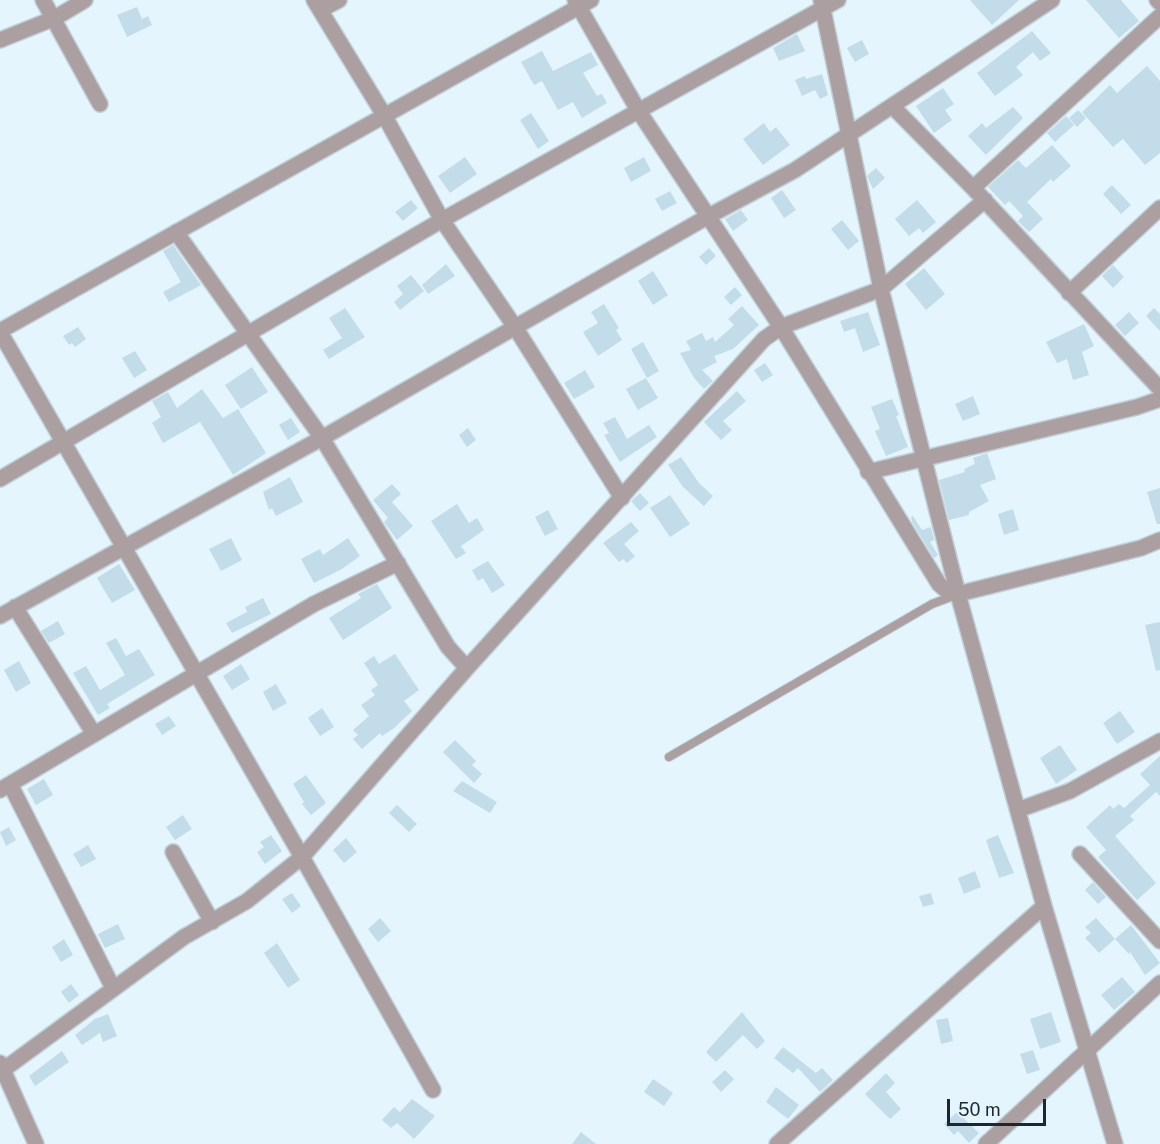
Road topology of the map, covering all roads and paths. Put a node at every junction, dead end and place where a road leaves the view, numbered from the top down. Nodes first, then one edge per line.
1 (43, 0) edge
2 (85, 0) edge
3 (339, 0) edge
4 (838, 0) edge
5 (1053, 0) edge
6 (582, 2) edge
7 (317, 5) edge
8 (822, 5) edge
9 (1160, 16) edge
10 (55, 18) junction
11 (0, 40) edge
12 (100, 104) dead end
13 (893, 107) junction
14 (638, 110) junction
15 (384, 115) junction
16 (849, 136) junction
17 (974, 188) junction
18 (984, 200) junction
19 (1160, 208) edge
20 (707, 217) junction
21 (442, 220) junction
22 (176, 232) junction
23 (881, 289) junction
24 (1069, 293) junction
25 (515, 327) junction
26 (781, 327) junction
27 (0, 331) edge
28 (250, 334) junction
29 (1160, 389) edge
30 (1160, 399) edge
31 (322, 438) junction
32 (64, 443) junction
33 (924, 458) junction
34 (868, 472) junction
35 (0, 479) edge
36 (622, 498) junction
37 (1160, 540) edge
38 (124, 548) junction
39 (398, 563) junction
40 (958, 594) junction
41 (15, 607) junction
42 (0, 616) edge
43 (467, 668) junction
44 (197, 674) junction
45 (94, 734) junction
46 (1160, 741) edge
47 (669, 757) dead end
48 (5, 787) edge
49 (1018, 810) junction
50 (173, 852) dead end
51 (1080, 854) dead end
52 (302, 856) junction
53 (1044, 906) junction
54 (212, 922) junction
55 (1160, 941) edge
56 (1160, 983) edge
57 (114, 988) junction
58 (1088, 1048) junction
59 (1, 1066) edge
60 (433, 1090) dead end
61 (36, 1144) edge
62 (777, 1144) edge
63 (986, 1144) edge
64 (1115, 1144) edge

1 - 10 street
2 - 10 street
3 - 7 street
4 - 8 street
5 - 13 street
6 - 14 street
6 - 15 street
7 - 15 street
8 - 14 street
8 - 16 street
9 - 17 street
10 - 11 street
10 - 12 street
13 - 16 street
13 - 17 street
14 - 20 street
14 - 21 street
15 - 21 street
15 - 22 street
16 - 20 street
16 - 23 street
17 - 18 street
18 - 23 street
18 - 24 street
19 - 24 street
20 - 25 street
20 - 26 street
21 - 25 street
21 - 28 street
22 - 27 street
22 - 28 street
23 - 26 street
23 - 33 street
24 - 29 street
25 - 31 street
25 - 36 street
26 - 34 street
26 - 36 street
27 - 32 street
28 - 31 street
28 - 32 street
30 - 33 street
31 - 38 street
31 - 39 street
32 - 35 street
32 - 38 street
33 - 34 street
33 - 40 street
34 - 40 street
36 - 43 street
37 - 40 street
38 - 41 street
38 - 44 street
39 - 43 street
39 - 44 street
40 - 47 lane
40 - 49 street
41 - 42 street
41 - 45 street
43 - 52 street
44 - 45 street
44 - 52 street
45 - 48 street
46 - 49 street
48 - 57 street
49 - 53 street
50 - 54 street
51 - 55 street
52 - 54 street
52 - 60 street
53 - 58 street
53 - 62 street
54 - 57 street
56 - 58 street
57 - 59 street
58 - 63 street
58 - 64 street
59 - 61 street

